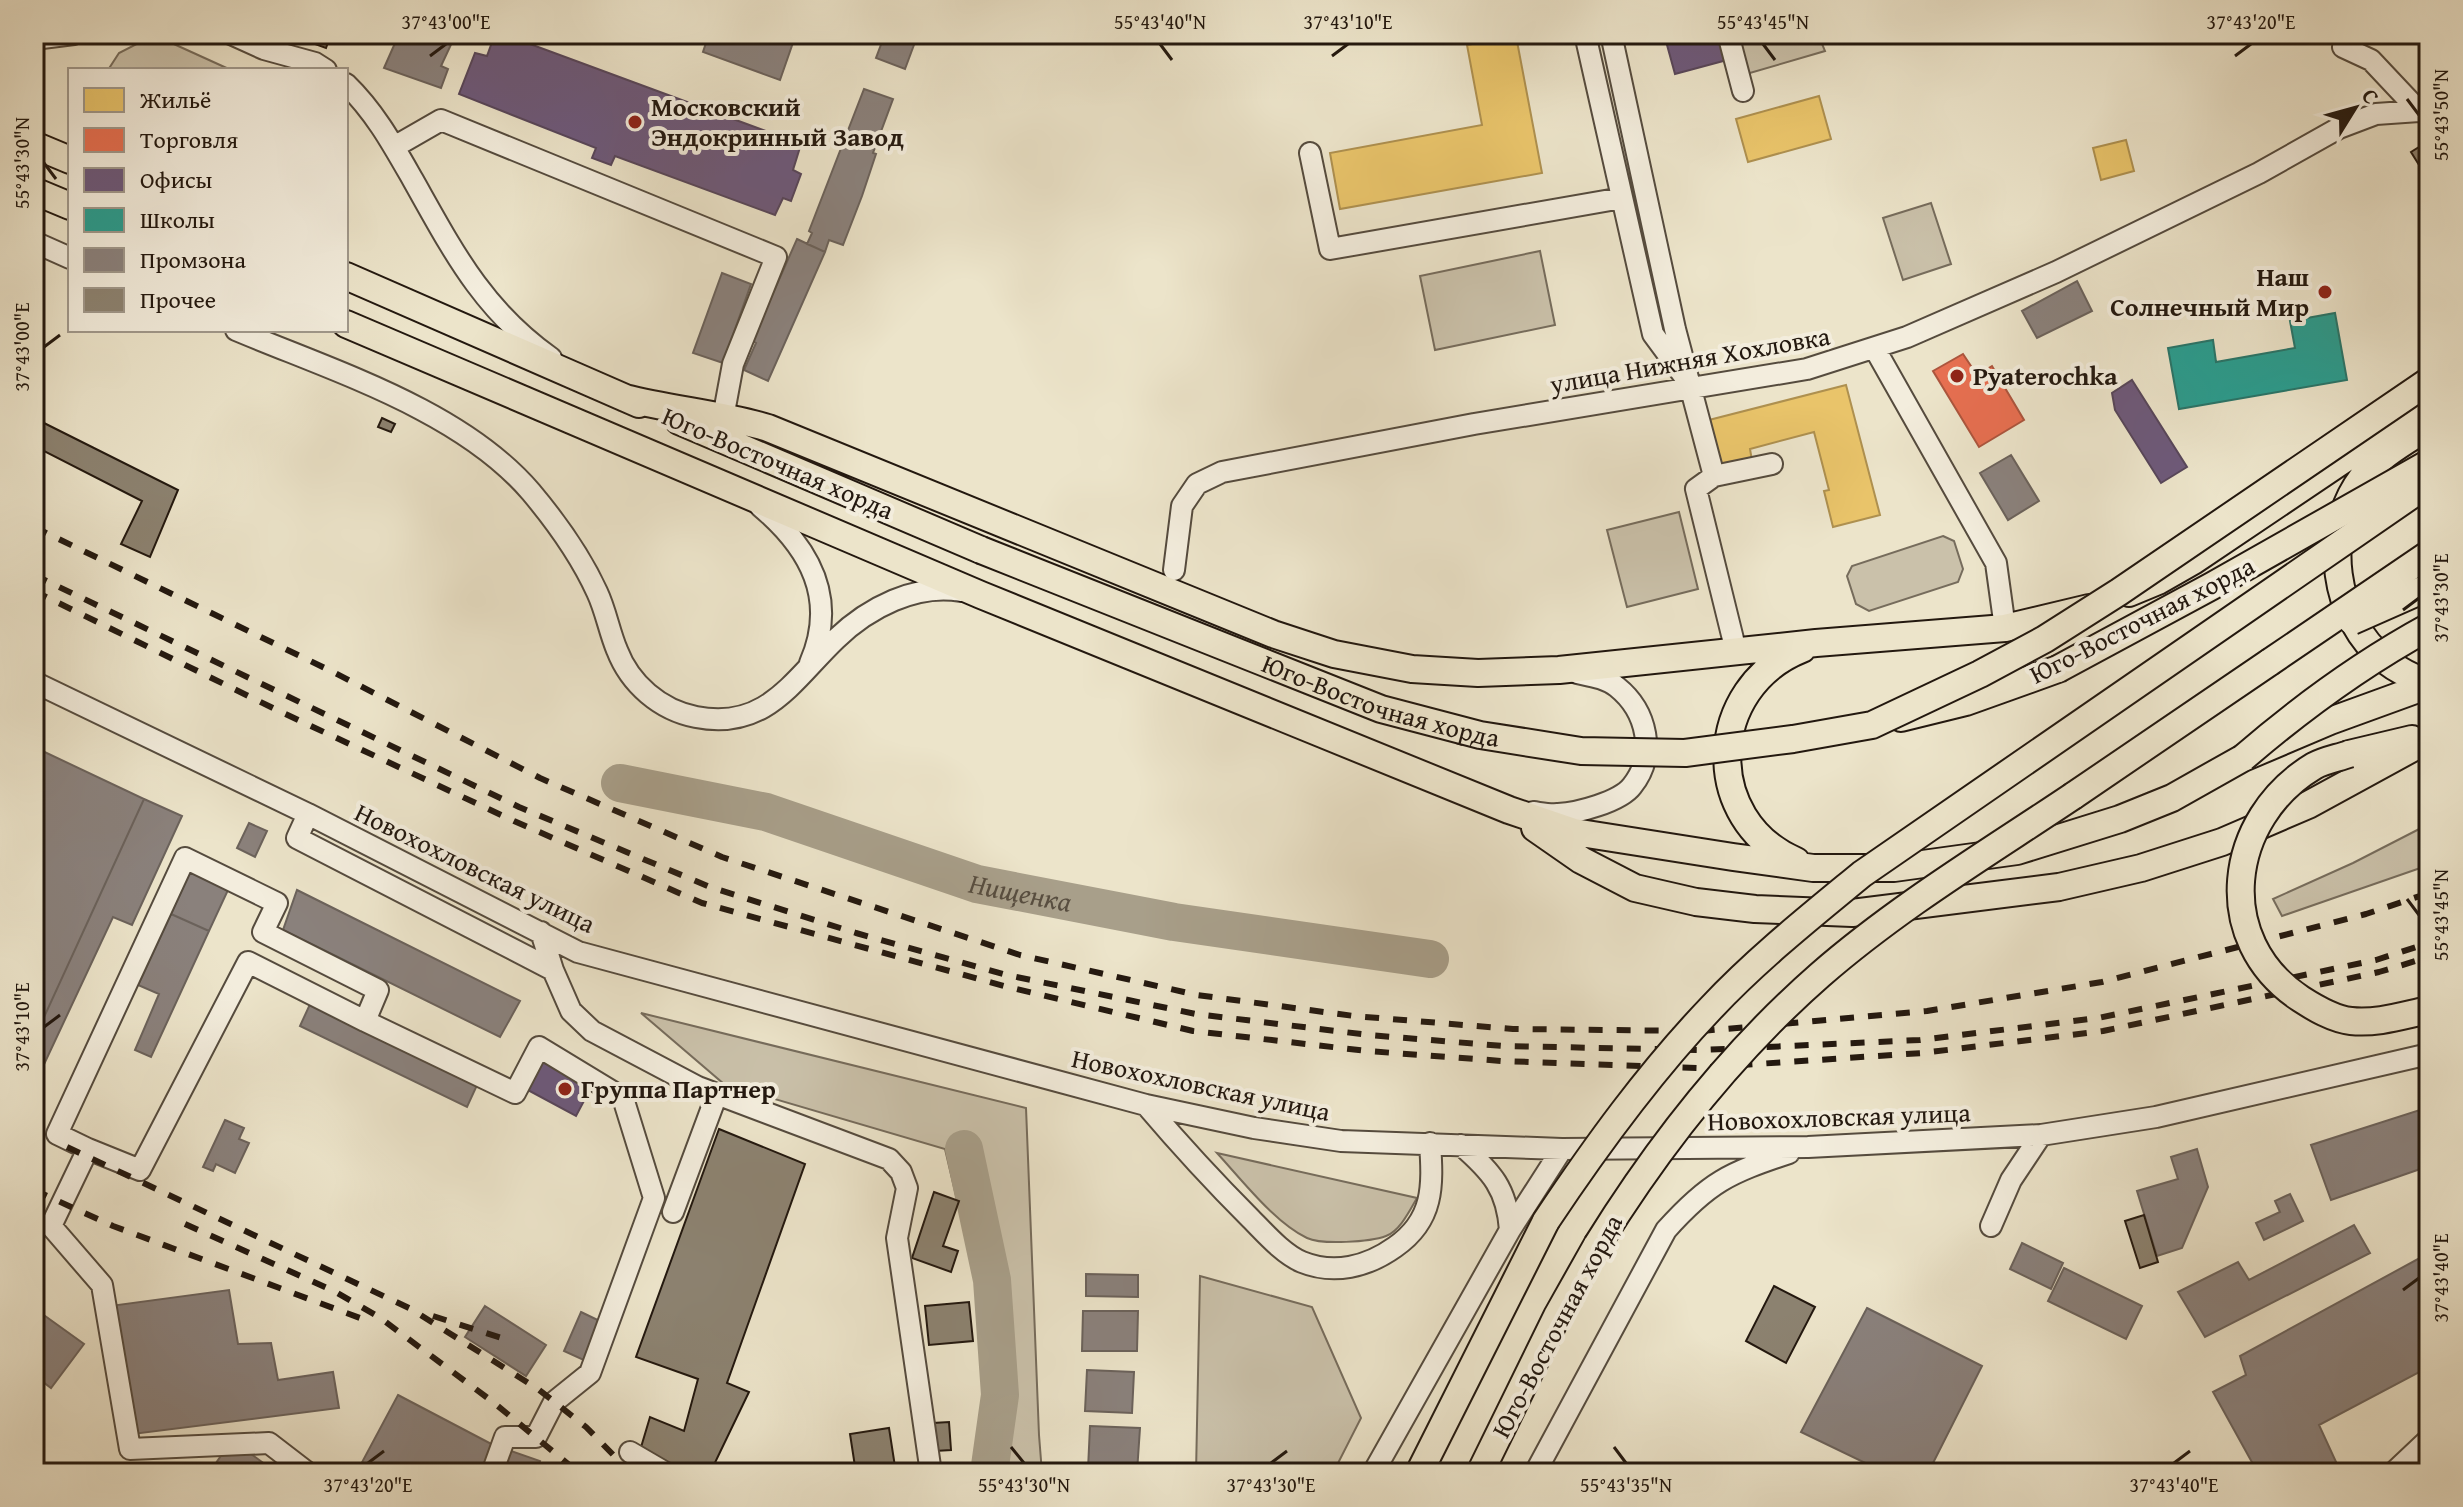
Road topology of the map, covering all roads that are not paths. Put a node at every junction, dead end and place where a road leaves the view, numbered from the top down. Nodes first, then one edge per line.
1 (74, 34) edge
2 (231, 34) edge
3 (1585, 34) edge
4 (1611, 34) edge
5 (1728, 34) edge
6 (42, 38) dead end
7 (2343, 47) dead end
8 (264, 49) junction
9 (289, 68) edge
10 (323, 68) edge
11 (348, 86) edge
12 (1743, 91) dead end
13 (2424, 111) edge
14 (34, 145) edge
15 (394, 147) junction
16 (1310, 153) dead end
17 (68, 159) edge
18 (34, 191) edge
19 (1622, 198) junction
20 (68, 205) edge
21 (34, 242) edge
22 (68, 257) edge
23 (348, 277) edge
24 (348, 325) edge
25 (241, 332) edge
26 (1875, 349) junction
27 (581, 378) junction
28 (2429, 381) edge
29 (1693, 389) junction
30 (625, 398) junction
31 (2429, 402) edge
32 (723, 418) junction
33 (2429, 426) edge
34 (2429, 463) edge
35 (1772, 464) dead end
36 (1714, 476) junction
37 (2429, 483) edge
38 (750, 498) junction
39 (2429, 554) edge
40 (1174, 570) dead end
41 (2429, 587) edge
42 (981, 595) junction
43 (2429, 627) edge
44 (2005, 628) junction
45 (1733, 639) dead end
46 (1816, 643) junction
47 (2270, 662) junction
48 (1559, 670) junction
49 (798, 680) junction
50 (34, 682) edge
51 (2429, 684) edge
52 (1872, 725) junction
53 (2429, 737) edge
54 (2243, 758) junction
55 (1509, 810) junction
56 (308, 814) junction
57 (1813, 868) junction
58 (263, 932) junction
59 (541, 932) junction
60 (248, 962) junction
61 (553, 970) junction
62 (2429, 1010) edge
63 (365, 1021) junction
64 (2429, 1054) edge
65 (717, 1094) junction
66 (1146, 1105) junction
67 (2041, 1135) junction
68 (1430, 1143) junction
69 (1461, 1145) junction
70 (1808, 1147) junction
71 (88, 1149) junction
72 (1562, 1149) junction
73 (673, 1212) dead end
74 (43, 1223) edge
75 (1991, 1226) dead end
76 (1510, 1230) junction
77 (2429, 1439) edge
78 (630, 1452) dead end
79 (308, 1473) edge
80 (492, 1473) edge
81 (666, 1473) edge
82 (931, 1473) edge
83 (1373, 1473) edge
84 (1419, 1473) edge
85 (1480, 1473) edge
86 (1535, 1473) edge
87 (2393, 1473) edge

1 - 6 street
2 - 8 street
3 - 19 street
4 - 29 street
5 - 12 street
7 - 13 street
8 - 9 street
8 - 10 street
11 - 15 street
13 - 26 street, улица Нижняя Хохловка
14 - 17 main road
15 - 27 street
15 - 32 street
16 - 19 street
18 - 20 main road
19 - 29 street
21 - 22 street
23 - 27 main road, Юго-Восточная хорда
24 - 38 main road, Юго-Восточная хорда
25 - 49 street
26 - 29 street, улица Нижняя Хохловка
26 - 44 street
27 - 30 main road, Юго-Восточная хорда
28 - 52 main road, bridge
29 - 36 street
29 - 40 street, улица Нижняя Хохловка
30 - 32 main road
30 - 52 main road, Юго-Восточная хорда, bridge
31 - 44 main road
32 - 48 main road
33 - 51 main road, bridge
34 - 52 main road, Юго-Восточная хорда, bridge
35 - 36 street
36 - 45 street
37 - 84 main road, Юго-Восточная хорда, bridge
38 - 42 main road, Юго-Восточная хорда
38 - 49 street
39 - 47 main road, Юго-Восточная хорда, bridge
41 - 47 main road, bridge
42 - 49 street
42 - 55 main road, Юго-Восточная хорда
43 - 54 main road, bridge
44 - 46 main road
46 - 48 main road
46 - 57 main road
47 - 85 main road, Юго-Восточная хорда, bridge
48 - 55 street
50 - 56 street, Новохохловская улица
51 - 54 main road, Юго-Восточная хорда, bridge
53 - 55 main road
53 - 62 main road, bridge
54 - 57 main road, Юго-Восточная хорда, bridge
55 - 57 main road, Юго-Восточная хорда
56 - 59 street, Новохохловская улица
56 - 61 street
58 - 60 street
58 - 63 street
58 - 71 street
59 - 61 street
59 - 66 street, Новохохловская улица
60 - 63 street
60 - 71 street
61 - 65 street
63 - 80 street
64 - 67 street, Новохохловская улица
65 - 73 street
65 - 82 street
66 - 68 street, Новохохловская улица
66 - 68 street
67 - 70 street, Новохохловская улица
67 - 75 street
68 - 69 street, Новохохловская улица
69 - 72 street, Новохохловская улица
69 - 76 street
70 - 72 street, Новохохловская улица
70 - 86 street
71 - 74 street
72 - 76 street
74 - 79 street
76 - 83 street
77 - 87 street
78 - 81 street

